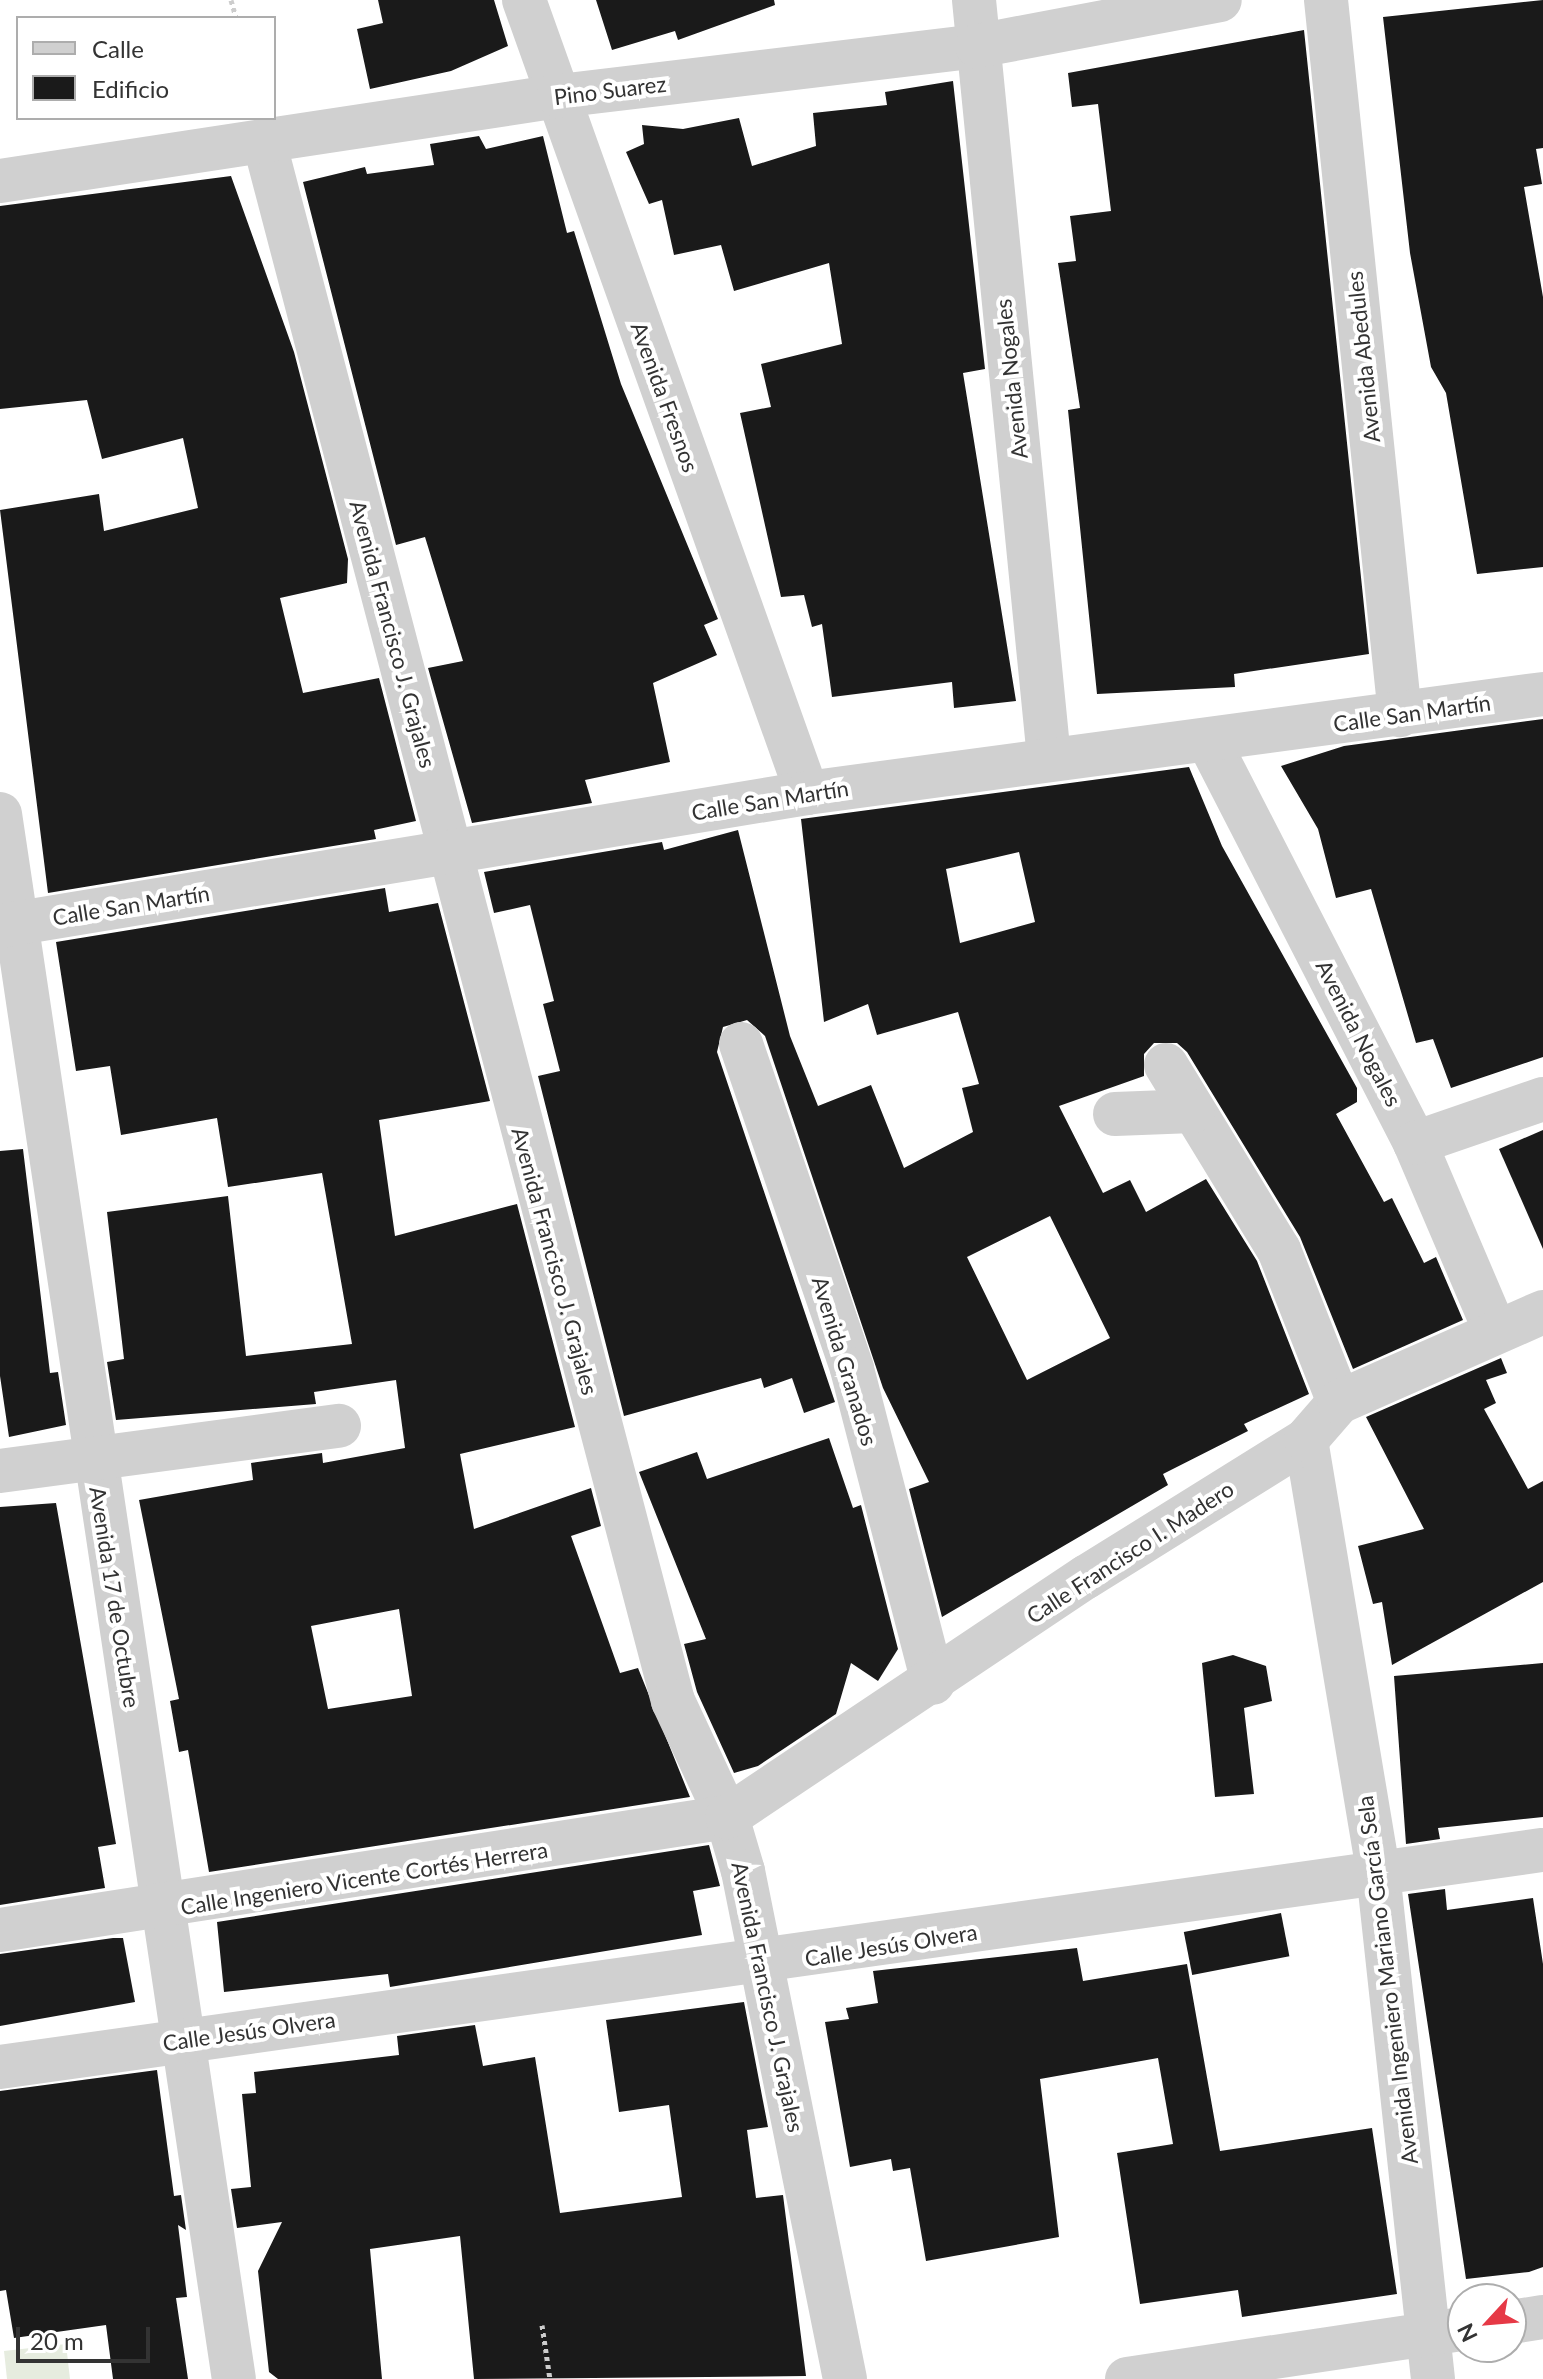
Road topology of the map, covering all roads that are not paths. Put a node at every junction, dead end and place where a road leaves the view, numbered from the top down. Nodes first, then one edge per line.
1 (524, 0) edge
2 (974, 0) edge
3 (1220, 0) edge
4 (1326, 0) edge
5 (977, 46) junction
6 (559, 96) junction
7 (264, 141) junction
8 (0, 181) edge
9 (1543, 694) edge
10 (1400, 715) junction
11 (1209, 742) junction
12 (1049, 758) junction
13 (807, 793) junction
14 (0, 814) edge
15 (450, 853) junction
16 (8, 925) edge
17 (741, 1044) dead end
18 (1166, 1065) dead end
19 (1543, 1099) edge
20 (1193, 1111) junction
21 (1115, 1114) dead end
22 (1415, 1143) junction
23 (1543, 1312) edge
24 (1495, 1331) junction
25 (1339, 1402) junction
26 (339, 1426) dead end
27 (1306, 1440) junction
28 (93, 1461) junction
29 (0, 1471) edge
30 (933, 1683) junction
31 (727, 1817) junction
32 (1543, 1850) edge
33 (1378, 1872) junction
34 (165, 1909) junction
35 (0, 1930) edge
36 (766, 1965) junction
37 (185, 2039) junction
38 (0, 2067) edge
39 (1445, 2331) edge
40 (234, 2379) edge
41 (845, 2379) edge
42 (1127, 2379) edge
43 (1433, 2379) edge

1 - 6 street, Avenida Fresnos
2 - 5 street, Avenida Nogales
3 - 5 street, Pino Suarez
4 - 10 street, Avenida Abedules
5 - 6 street, Pino Suarez
5 - 12 street, Avenida Nogales
6 - 7 street, Pino Suarez
6 - 13 street, Avenida Fresnos
7 - 8 street, Pino Suarez
7 - 15 street, Avenida Francisco J. Grajales
9 - 10 street, Calle San Martín
10 - 11 street, Calle San Martín
11 - 12 street, Calle San Martín
11 - 22 street, Avenida Nogales
12 - 13 street, Calle San Martín
13 - 15 street, Calle San Martín
14 - 16 street, Avenida 17 de Octubre
15 - 16 street, Calle San Martín
15 - 31 street, Avenida Francisco J. Grajales
16 - 28 street, Avenida 17 de Octubre
17 - 30 street, Avenida Granados
18 - 20 street
19 - 22 street
20 - 21 street
20 - 25 street
22 - 24 street, Avenida Nogales
23 - 24 street, Calle Francisco I. Madero
24 - 25 street, Calle Francisco I. Madero
25 - 27 street, Calle Francisco I. Madero
26 - 28 street
27 - 30 street, Calle Francisco I. Madero
27 - 33 street, Avenida Ingeniero Mariano García Sela
28 - 29 street
28 - 34 street, Avenida 17 de Octubre
30 - 31 street, Calle Francisco I. Madero
31 - 34 street, Calle Ingeniero Vicente Cortés Herrera
31 - 36 street, Avenida Francisco J. Grajales
32 - 33 street, Calle Jesús Olvera
33 - 36 street, Calle Jesús Olvera
33 - 39 street, Avenida Ingeniero Mariano García Sela
34 - 35 street, Calle Ingeniero Vicente Cortés Herrera
34 - 37 street, Avenida 17 de Octubre
36 - 37 street, Calle Jesús Olvera
36 - 41 street, Avenida Francisco J. Grajales
37 - 38 street, Calle Jesús Olvera
37 - 40 street, Avenida 17 de Octubre
39 - 42 street
39 - 43 street, Avenida Ingeniero Mariano García Sela

